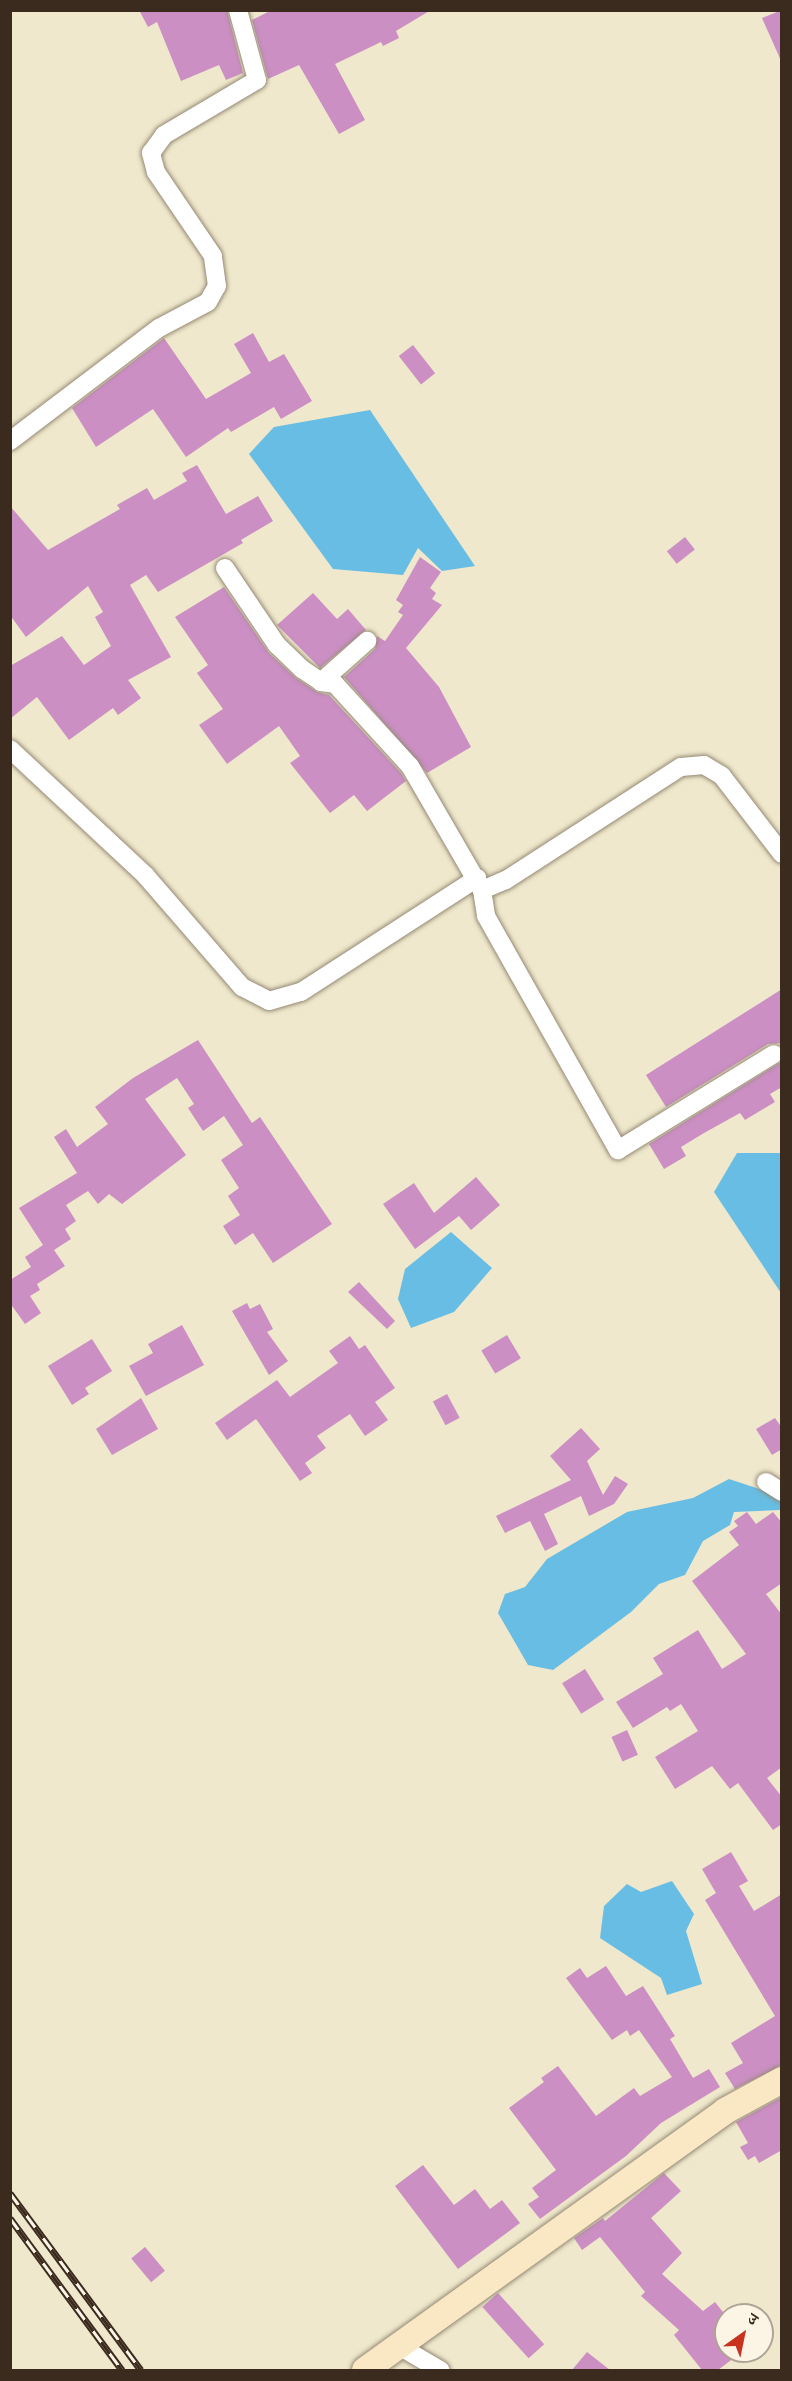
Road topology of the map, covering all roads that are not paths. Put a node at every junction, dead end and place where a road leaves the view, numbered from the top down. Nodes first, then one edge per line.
1 (238, 10) edge
2 (10, 441) edge
3 (225, 568) dead end
4 (367, 641) dead end
5 (321, 682) junction
6 (10, 749) edge
7 (782, 854) edge
8 (479, 884) junction
9 (774, 1054) dead end
10 (766, 1482) dead end
11 (782, 1492) edge
12 (782, 2080) edge
13 (399, 2346) junction
14 (365, 2370) edge
15 (440, 2370) edge

1 - 2 street
3 - 5 street
4 - 5 street
5 - 8 street
6 - 8 street
7 - 8 street
8 - 9 street
10 - 11 street
12 - 13 street
13 - 14 street
13 - 15 street

